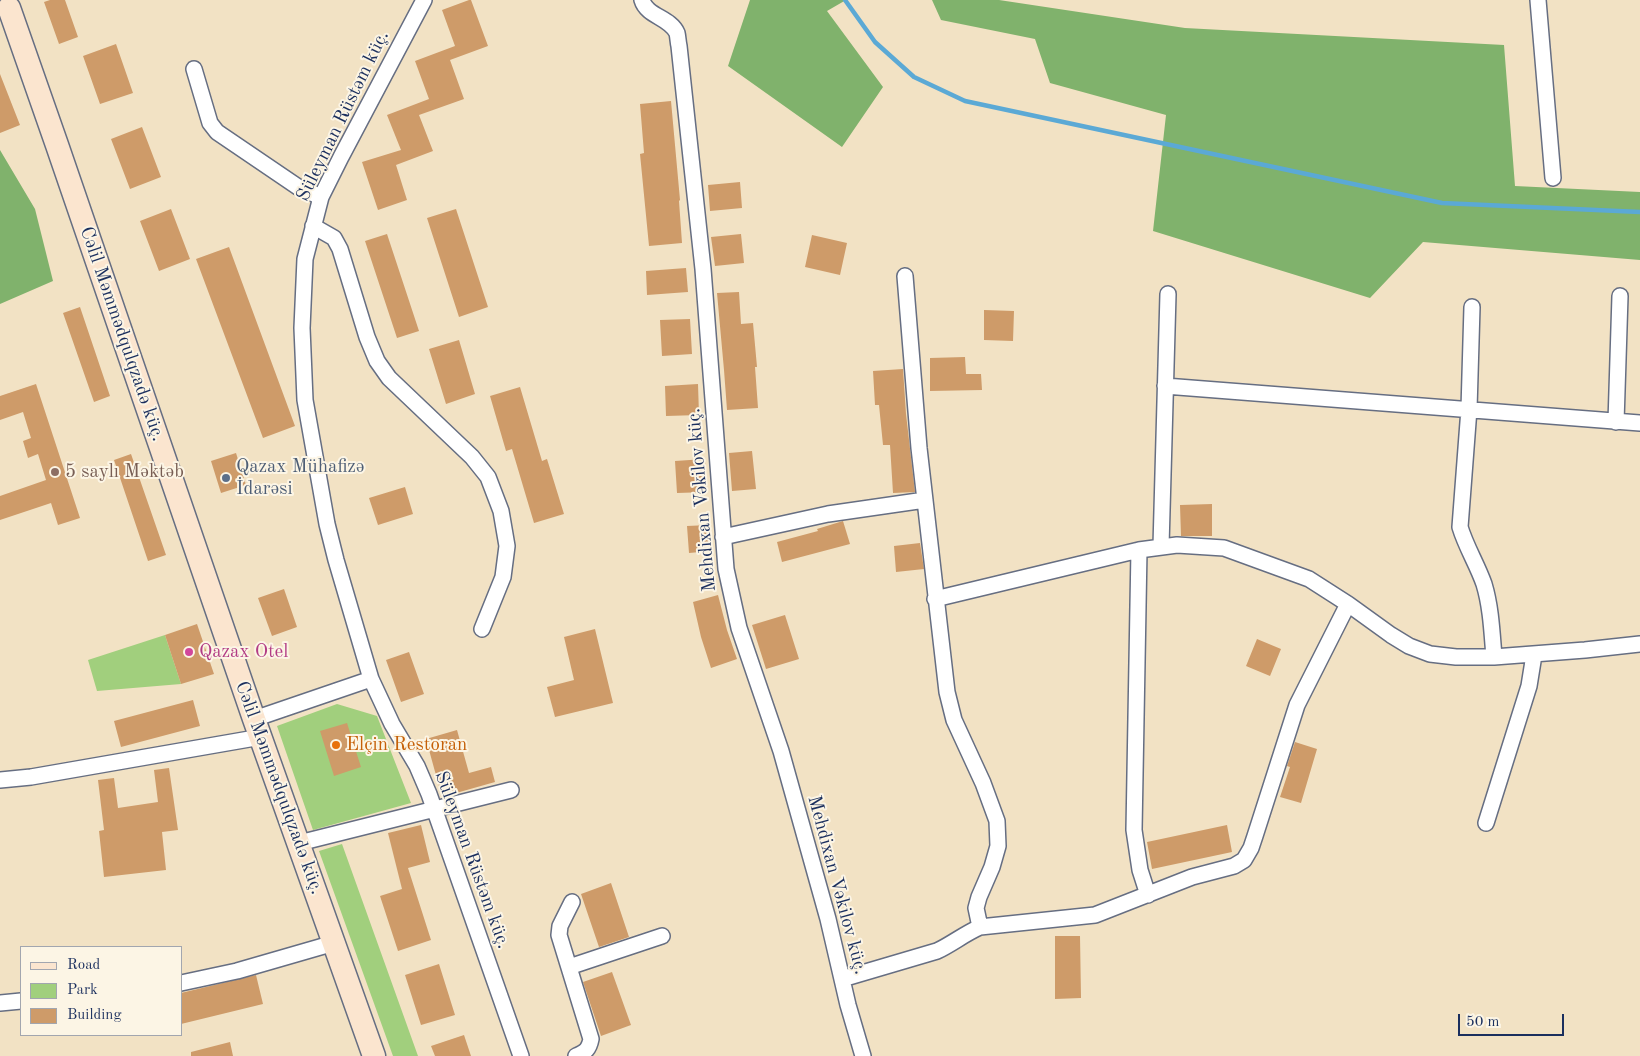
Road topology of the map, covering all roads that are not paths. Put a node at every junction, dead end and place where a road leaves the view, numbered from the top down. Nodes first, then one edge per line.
1 (424, 0) edge
2 (642, 0) edge
3 (1538, 0) edge
4 (7, 3) edge
5 (194, 69) dead end
6 (1553, 178) dead end
7 (321, 197) junction
8 (313, 226) junction
9 (905, 276) dead end
10 (1168, 294) dead end
11 (1620, 296) dead end
12 (1472, 307) dead end
13 (1166, 386) junction
14 (1469, 409) junction
15 (1616, 422) junction
16 (1640, 423) edge
17 (925, 500) junction
18 (723, 537) junction
19 (1162, 546) junction
20 (1139, 550) junction
21 (935, 599) junction
22 (1348, 604) junction
23 (482, 628) dead end
24 (1640, 644) edge
25 (1534, 655) junction
26 (1494, 657) junction
27 (371, 679) junction
28 (258, 728) junction
29 (0, 780) edge
30 (511, 790) dead end
31 (434, 809) junction
32 (1486, 822) dead end
33 (299, 843) junction
34 (1148, 895) junction
35 (572, 902) dead end
36 (980, 927) junction
37 (662, 936) dead end
38 (334, 943) junction
39 (569, 967) junction
40 (842, 979) junction
41 (182, 983) edge
42 (20, 1001) edge
43 (0, 1002) edge
44 (374, 1056) edge
45 (520, 1056) edge
46 (576, 1056) edge
47 (863, 1056) edge

1 - 7 street, Süleyman Rüstəm küç.
2 - 18 street, Mehdixan Vəkilov küç.
3 - 6 street
4 - 28 street, Cəlil Məmmədqulqzadə küç.
5 - 7 street
7 - 8 street, Süleyman Rüstəm küç.
8 - 23 street
8 - 27 street, Süleyman Rüstəm küç.
9 - 17 street
10 - 13 street
11 - 15 street
12 - 14 street
13 - 14 street
13 - 19 street
14 - 15 street
14 - 26 street
15 - 16 street
17 - 18 street
17 - 21 street
18 - 40 street, Mehdixan Vəkilov küç.
19 - 20 street
19 - 22 street
20 - 21 street
20 - 34 street
21 - 36 street
22 - 26 street
22 - 34 street
24 - 25 street
25 - 26 street
25 - 32 street
27 - 28 street
27 - 31 street, Süleyman Rüstəm küç.
28 - 29 street
28 - 33 street, Cəlil Məmmədqulqzadə küç.
30 - 31 street
31 - 33 street
31 - 45 street, Süleyman Rüstəm küç.
33 - 38 street, Cəlil Məmmədqulqzadə küç.
34 - 36 street
35 - 39 street
36 - 40 street
37 - 39 street
38 - 41 street
38 - 44 street, Cəlil Məmmədqulqzadə küç.
39 - 46 street
40 - 47 street, Mehdixan Vəkilov küç.
42 - 43 street

